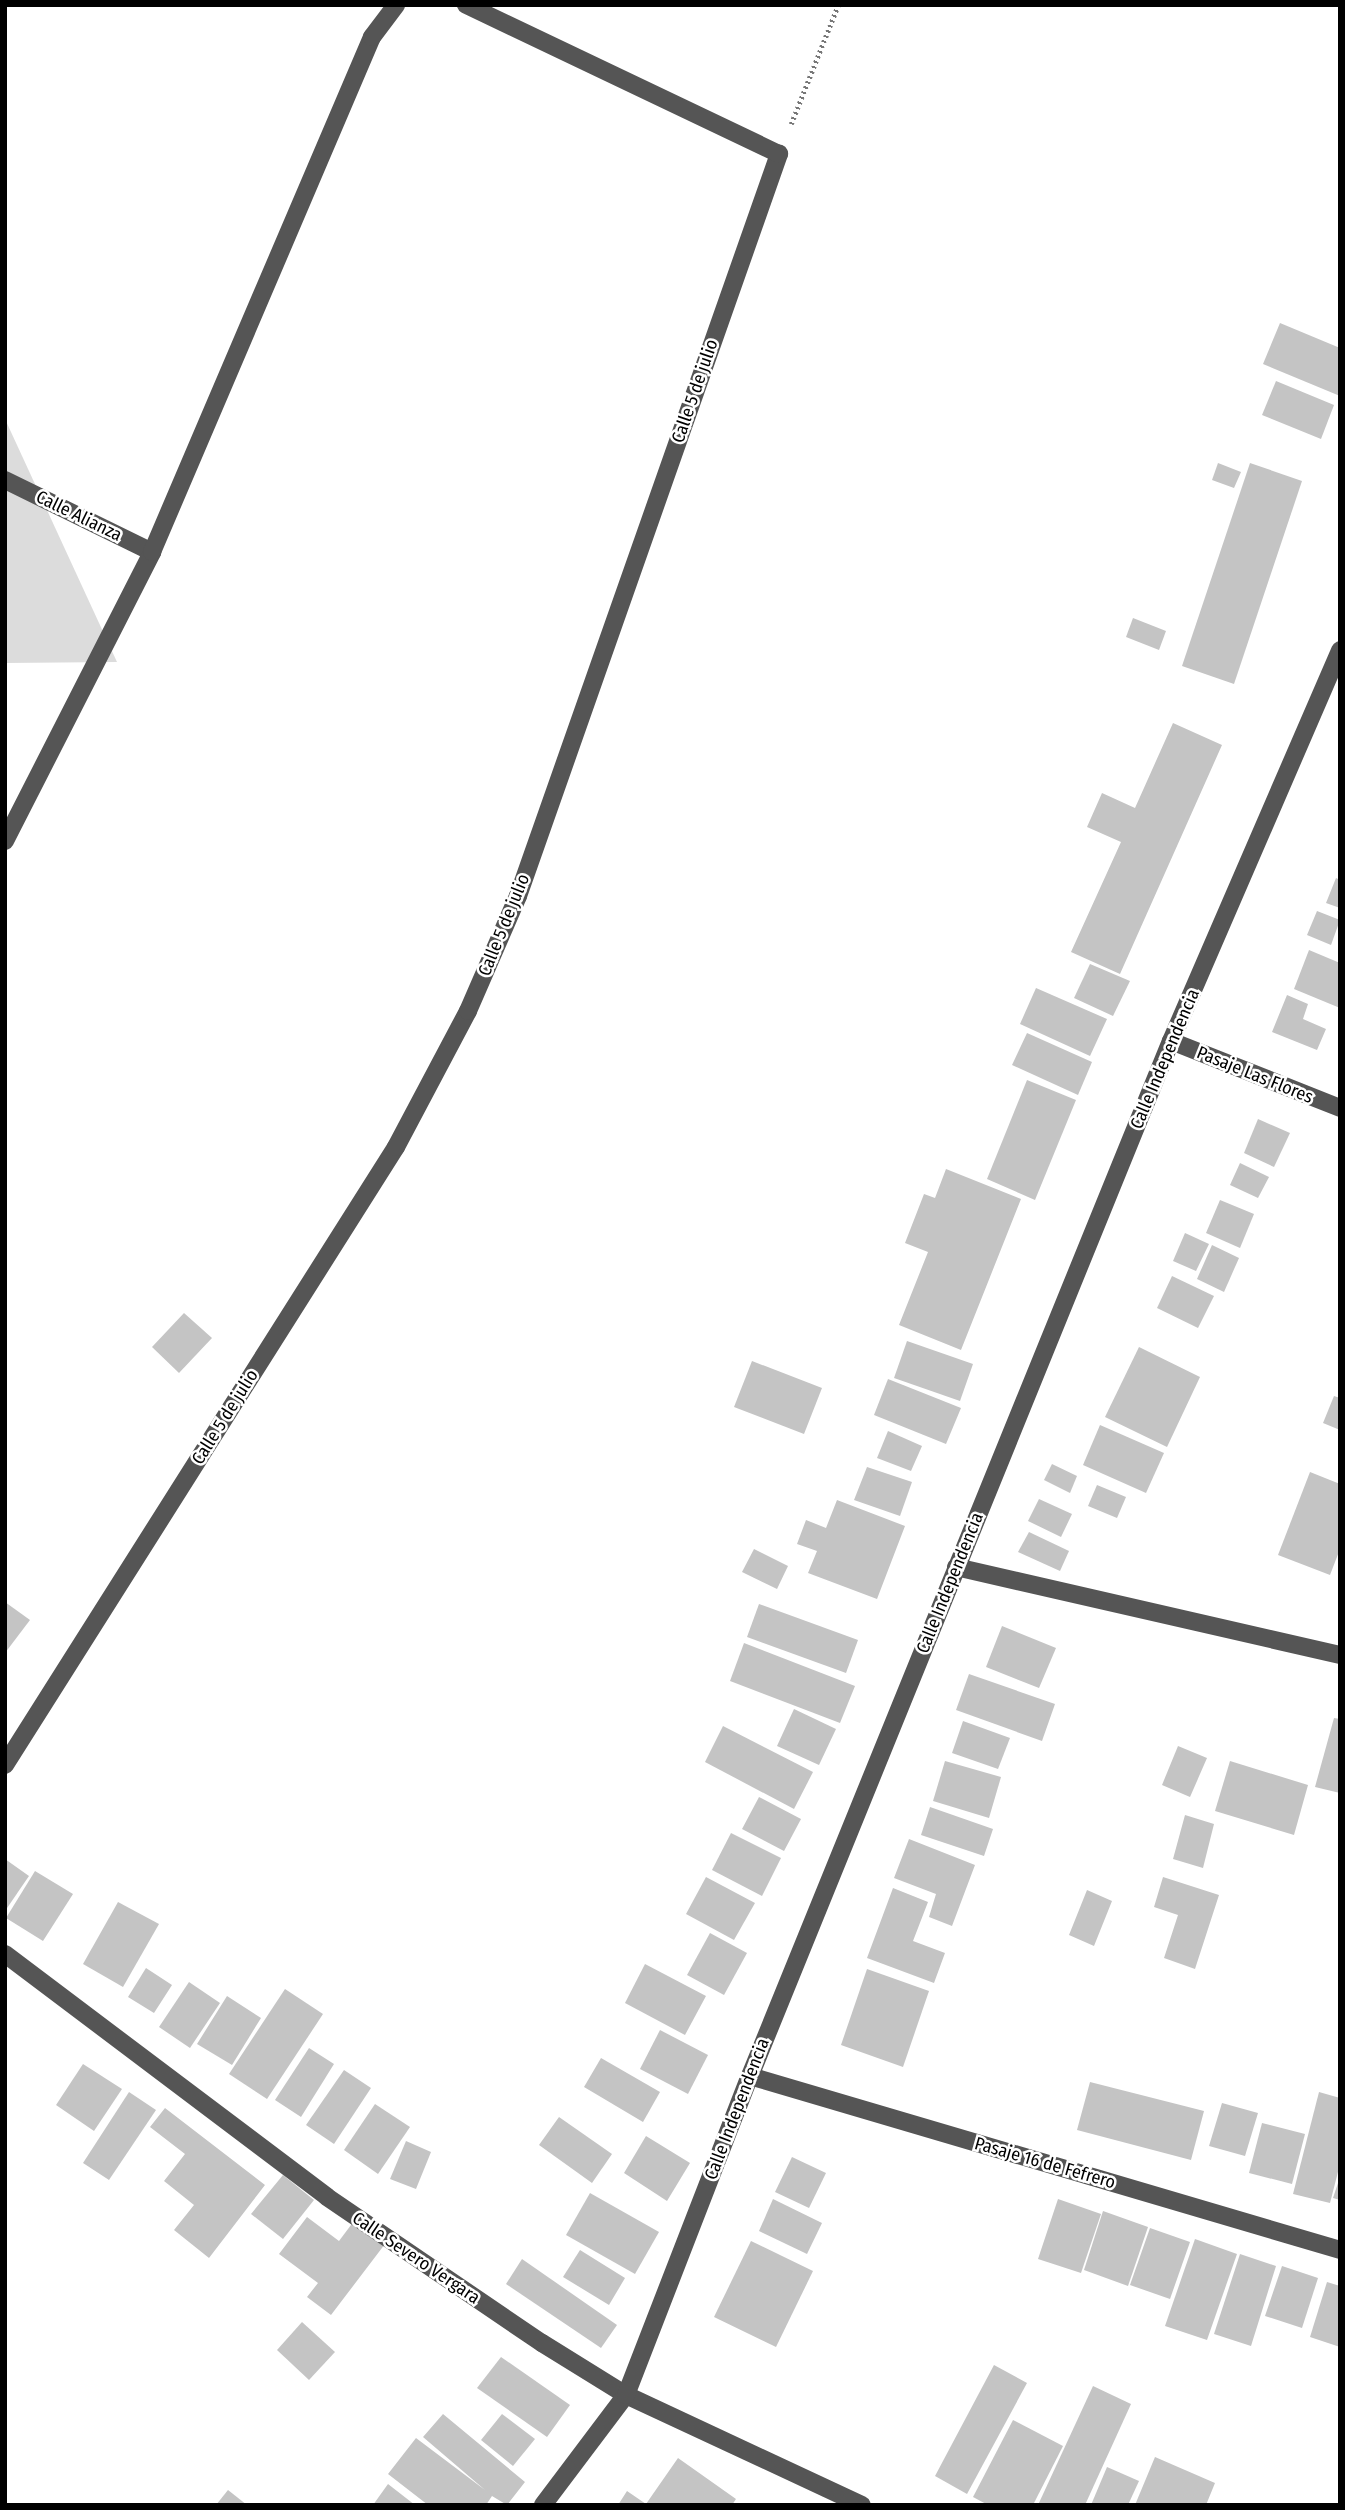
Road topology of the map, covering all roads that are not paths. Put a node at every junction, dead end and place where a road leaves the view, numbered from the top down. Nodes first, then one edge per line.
1 (396, 5) edge
2 (466, 5) edge
3 (5, 480) edge
4 (152, 552) junction
5 (1340, 650) edge
6 (5, 841) edge
7 (1171, 1041) junction
8 (1340, 1108) edge
9 (956, 1567) junction
10 (1340, 1655) edge
11 (5, 1765) edge
12 (5, 1954) edge
13 (750, 2076) junction
14 (1340, 2250) edge
15 (626, 2395) junction
16 (543, 2505) edge
17 (862, 2505) edge

1 - 4 street
2 - 11 street, Calle 5 de julio
3 - 4 street, Calle Alianza
4 - 6 street
5 - 7 street, Calle Independencia
7 - 8 street, Pasaje Las Flores
7 - 9 street, Calle Independencia
9 - 10 street
9 - 13 street, Calle Independencia
12 - 15 street, Calle Severo Vergara
13 - 14 street, Pasaje 16 de Fefrero
13 - 15 street, Calle Independencia
15 - 16 street, Calle Independencia
15 - 17 street, Calle Severo Vergara

